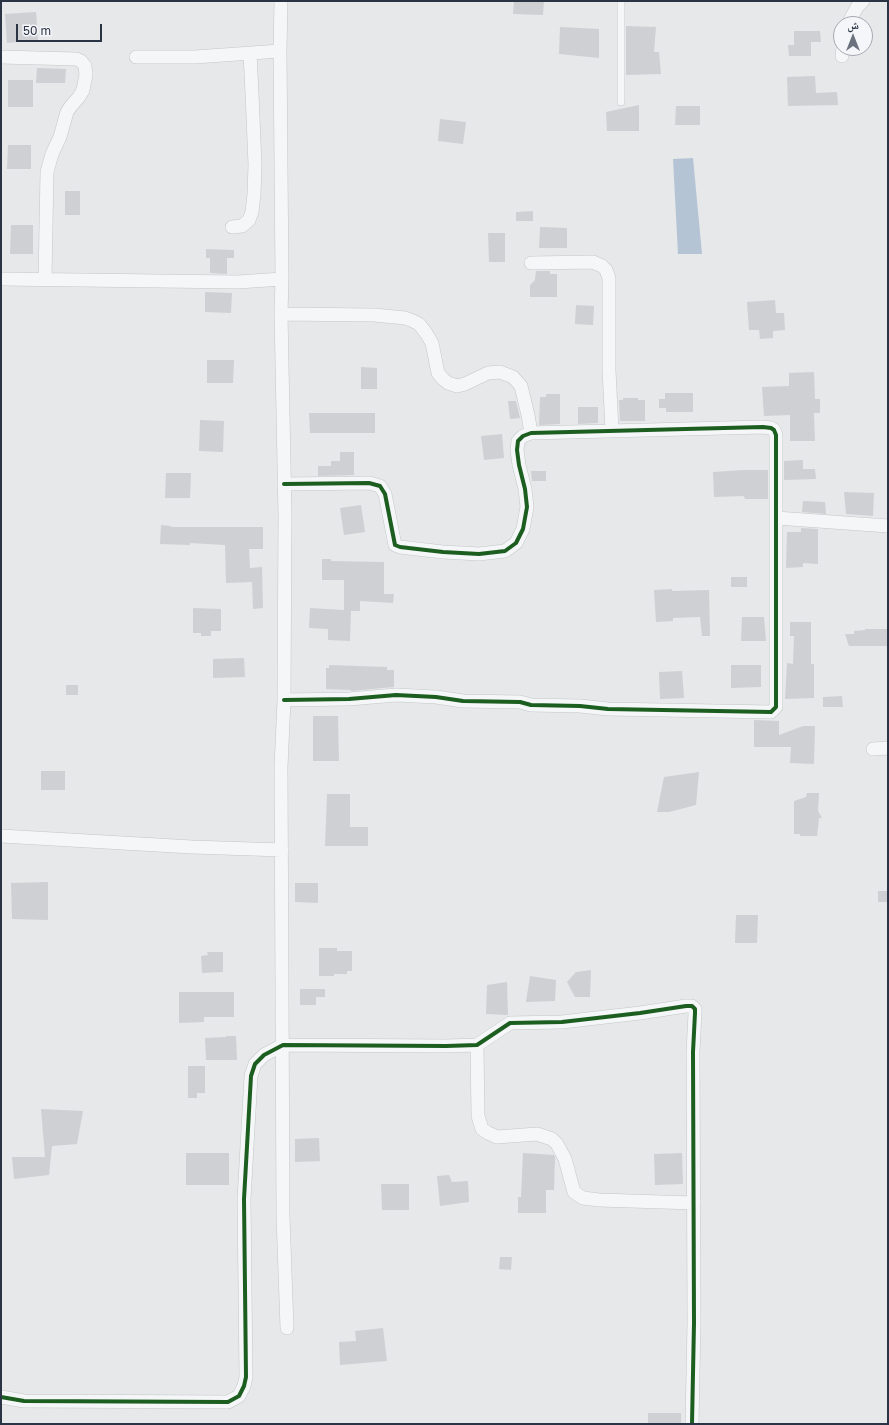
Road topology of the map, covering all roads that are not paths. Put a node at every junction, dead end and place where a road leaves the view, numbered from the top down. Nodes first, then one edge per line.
1 (281, 1) edge
2 (621, 1) edge
3 (863, 1) edge
4 (853, 16) edge
5 (280, 51) junction
6 (250, 54) junction
7 (1, 57) edge
8 (136, 57) dead end
9 (620, 102) dead end
10 (232, 227) dead end
11 (531, 263) dead end
12 (1, 279) edge
13 (282, 279) junction
14 (45, 280) junction
15 (281, 314) junction
16 (612, 430) junction
17 (531, 433) junction
18 (284, 484) junction
19 (776, 518) junction
20 (888, 526) edge
21 (284, 700) junction
22 (888, 748) edge
23 (873, 749) dead end
24 (1, 836) edge
25 (282, 850) junction
26 (283, 1045) junction
27 (477, 1045) junction
28 (694, 1203) junction
29 (287, 1328) dead end
30 (1, 1397) edge
31 (692, 1424) edge

1 - 5 street
2 - 9 lane
3 - 4 street
5 - 6 street
5 - 13 street
6 - 8 street
6 - 10 street
7 - 14 street
11 - 16 street
12 - 14 street
13 - 14 street
13 - 15 street
15 - 17 street
15 - 18 street
16 - 17 street
16 - 19 street
17 - 18 street
18 - 21 street
19 - 20 street
19 - 21 street
21 - 25 street
22 - 23 street
24 - 25 street
25 - 26 street
26 - 27 street
26 - 29 street
26 - 30 street
27 - 28 street
27 - 28 street
28 - 31 street

